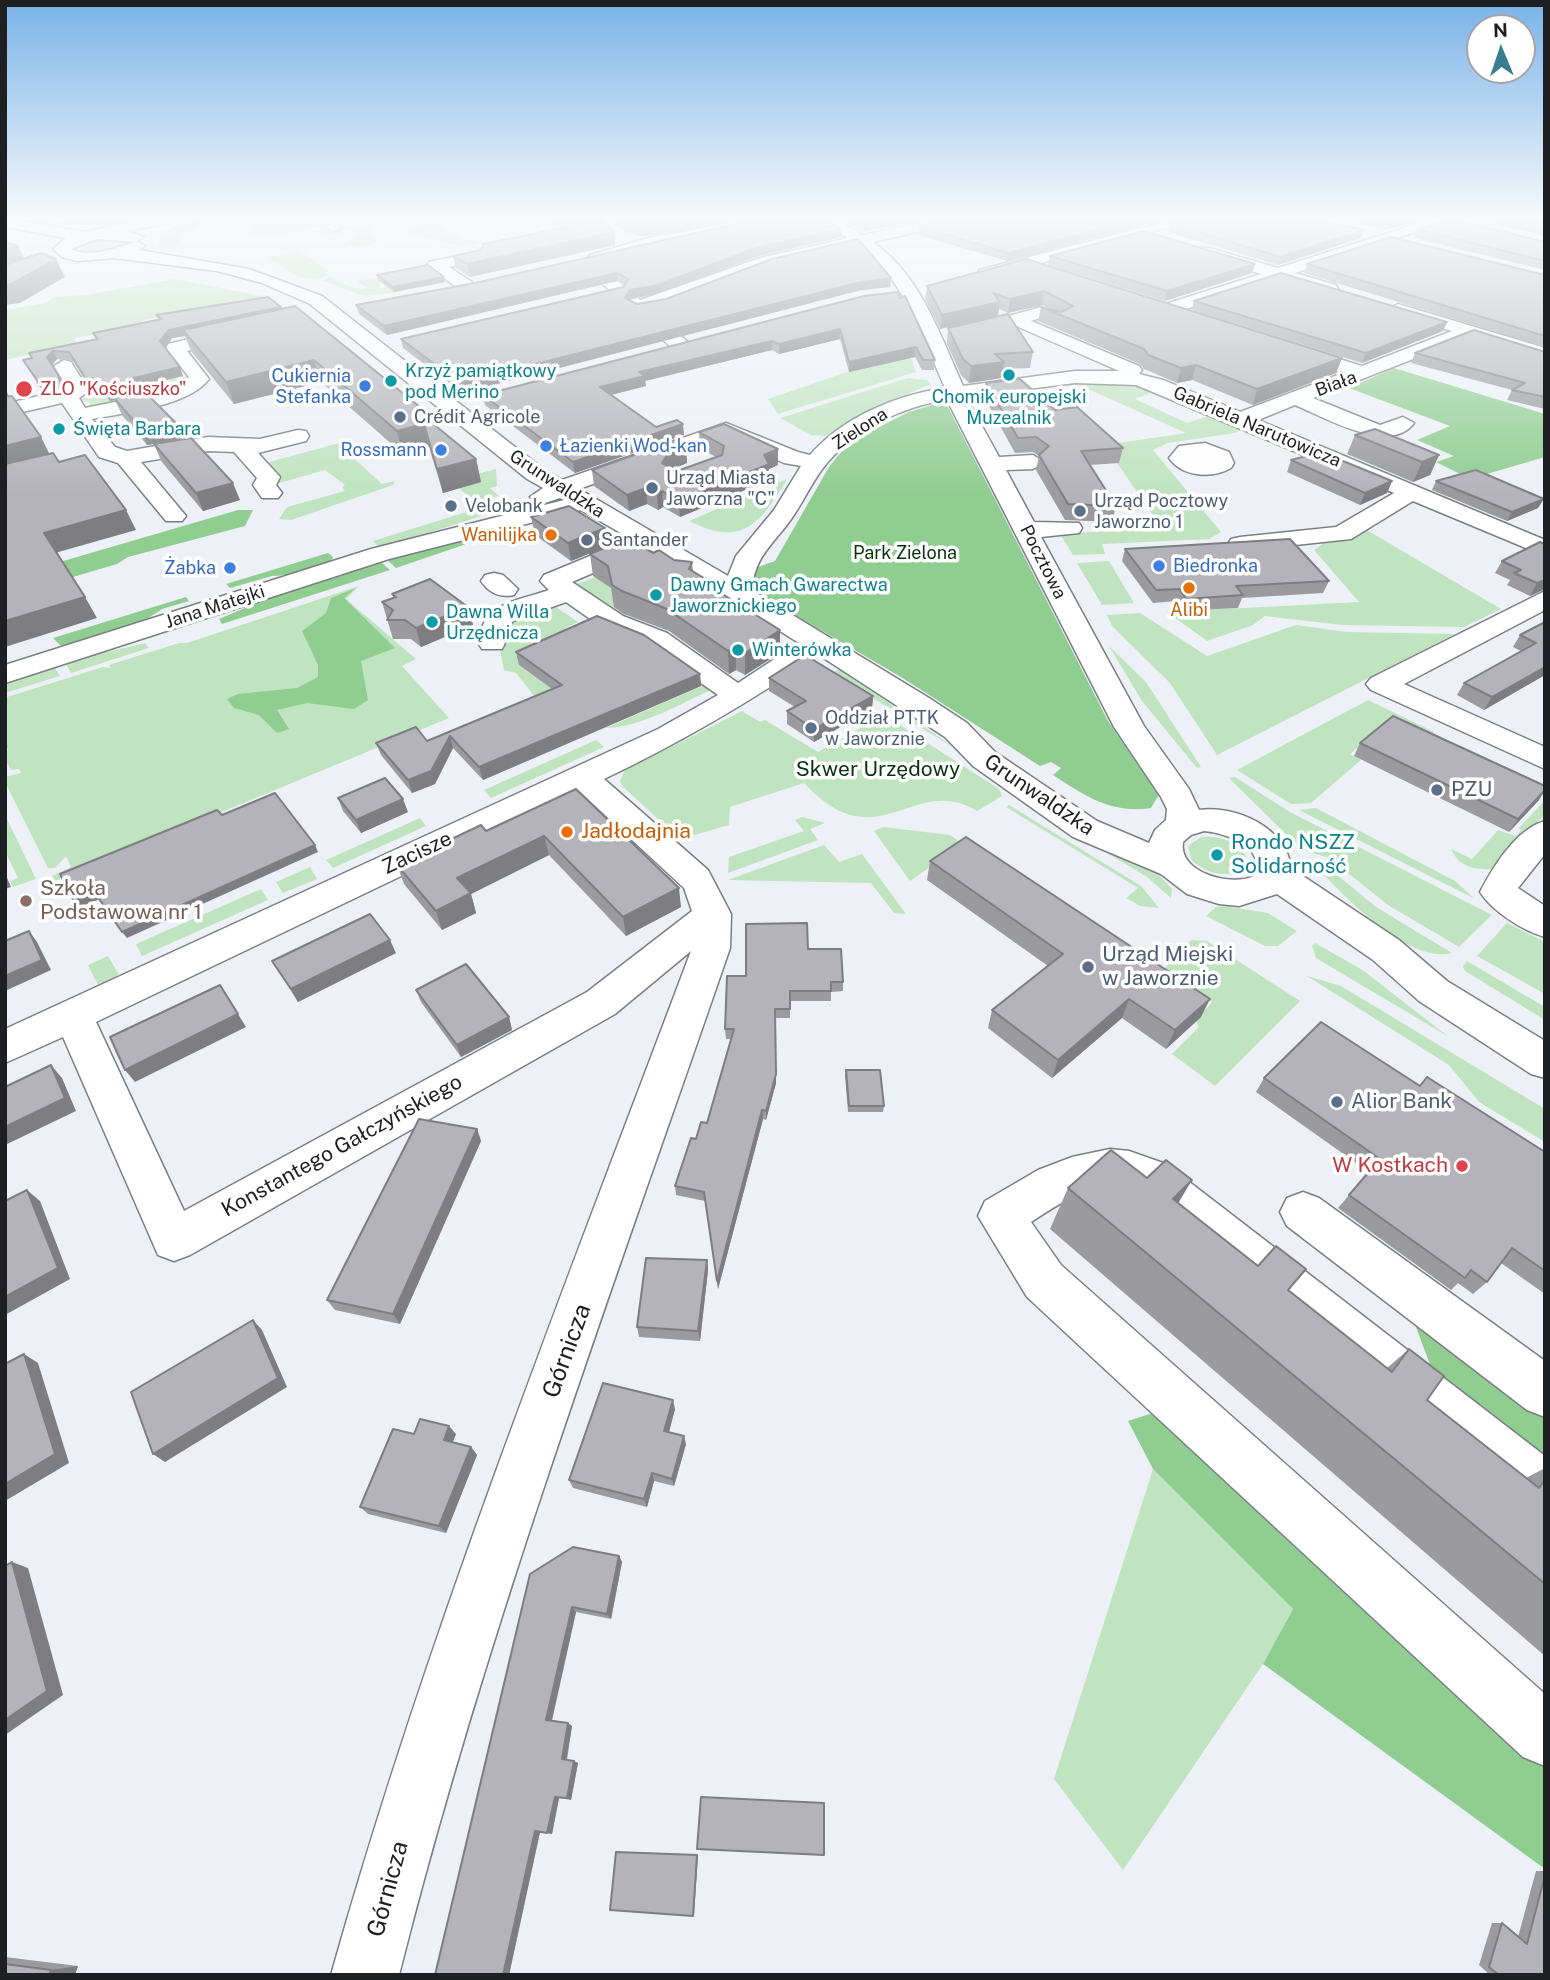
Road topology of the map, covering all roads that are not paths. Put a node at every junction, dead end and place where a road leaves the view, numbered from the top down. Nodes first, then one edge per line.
1 (330, 310) edge
2 (344, 310) edge
3 (642, 310) edge
4 (922, 310) edge
5 (1166, 310) edge
6 (1401, 310) edge
7 (334, 313) junction
8 (305, 318) edge
9 (1191, 318) edge
10 (1059, 319) edge
11 (1013, 320) junction
12 (258, 328) edge
13 (1469, 331) junction
14 (932, 338) junction
15 (403, 340) edge
16 (702, 341) edge
17 (1267, 342) edge
18 (376, 346) junction
19 (682, 347) junction
20 (661, 352) edge
21 (1545, 354) edge
22 (1152, 363) edge
23 (1077, 364) dead end
24 (64, 366) edge
25 (1365, 373) junction
26 (1118, 374) junction
27 (956, 391) junction
28 (68, 396) junction
29 (476, 398) dead end
30 (1297, 399) junction
31 (450, 405) junction
32 (5, 410) edge
33 (79, 416) junction
34 (1241, 419) junction
35 (1403, 423) dead end
36 (1274, 433) junction
37 (298, 436) dead end
38 (240, 446) junction
39 (675, 446) junction
40 (1216, 454) dead end
41 (116, 455) junction
42 (82, 458) edge
43 (699, 458) dead end
44 (815, 462) junction
45 (1033, 462) dead end
46 (992, 464) junction
47 (574, 491) junction
48 (1412, 492) junction
49 (270, 494) dead end
50 (174, 516) dead end
51 (1070, 528) edge
52 (1027, 530) junction
53 (764, 535) junction
54 (658, 545) junction
55 (1214, 546) edge
56 (1545, 549) edge
57 (561, 587) junction
58 (740, 595) junction
59 (1537, 610) edge
60 (819, 642) junction
61 (492, 643) dead end
62 (5, 674) edge
63 (738, 696) junction
64 (1545, 759) edge
65 (582, 776) junction
66 (1545, 832) edge
67 (1174, 839) junction
68 (1275, 874) junction
69 (1242, 894) junction
70 (713, 914) junction
71 (1545, 924) edge
72 (1433, 992) junction
73 (73, 1014) junction
74 (5, 1047) edge
75 (1545, 1062) edge
76 (1303, 1212) dead end
77 (1545, 1392) edge
78 (1545, 1490) edge
79 (1545, 1735) edge
80 (365, 1975) edge

1 - 7 street, Grunwaldzka
2 - 7 street
3 - 19 street
4 - 14 street, Pocztowa
5 - 9 street
6 - 13 street
7 - 8 street
7 - 18 street, Grunwaldzka
10 - 11 street
11 - 14 street
11 - 26 street
12 - 33 street
13 - 21 street
13 - 25 street, Biała
14 - 27 street, Pocztowa
15 - 18 street
16 - 19 street
17 - 25 street
18 - 31 street, Grunwaldzka
19 - 20 street
22 - 26 street
23 - 26 street
24 - 28 street
25 - 30 street, Biała
26 - 27 street, Gabriela Narutowicza
26 - 34 street, Gabriela Narutowicza
27 - 44 street, Zielona
27 - 46 street, Pocztowa
28 - 32 street
28 - 33 street
29 - 31 street
30 - 34 street, Biała
30 - 35 street
31 - 47 street, Grunwaldzka
33 - 41 street
34 - 36 street, Gabriela Narutowicza
36 - 40 street
36 - 48 street, Gabriela Narutowicza
37 - 38 street
38 - 41 street
38 - 49 street
39 - 43 street
39 - 44 street, Jana Matejki
39 - 47 street, Jana Matejki
41 - 42 street
41 - 50 street
44 - 53 street, Zielona
45 - 46 street
46 - 52 street, Pocztowa
47 - 54 street, Grunwaldzka
47 - 62 street, Jana Matejki
48 - 55 street
48 - 56 street, Gabriela Narutowicza
51 - 52 street
52 - 67 street, Pocztowa
53 - 54 street
53 - 58 street, Zielona
54 - 57 street
54 - 58 street, Grunwaldzka
57 - 61 street
57 - 63 street
58 - 60 street, Grunwaldzka
59 - 64 street
60 - 63 street, Zacisze
60 - 67 street, Grunwaldzka
63 - 65 street, Zacisze
65 - 70 street, Górnicza
65 - 73 street, Zacisze
66 - 71 street
67 - 68 street
67 - 69 street
68 - 69 street
68 - 72 street
69 - 72 street
70 - 73 street, Konstantego Gałczyńskiego
70 - 80 street, Górnicza
72 - 75 street
73 - 74 street, Zacisze
76 - 77 street
78 - 79 street

